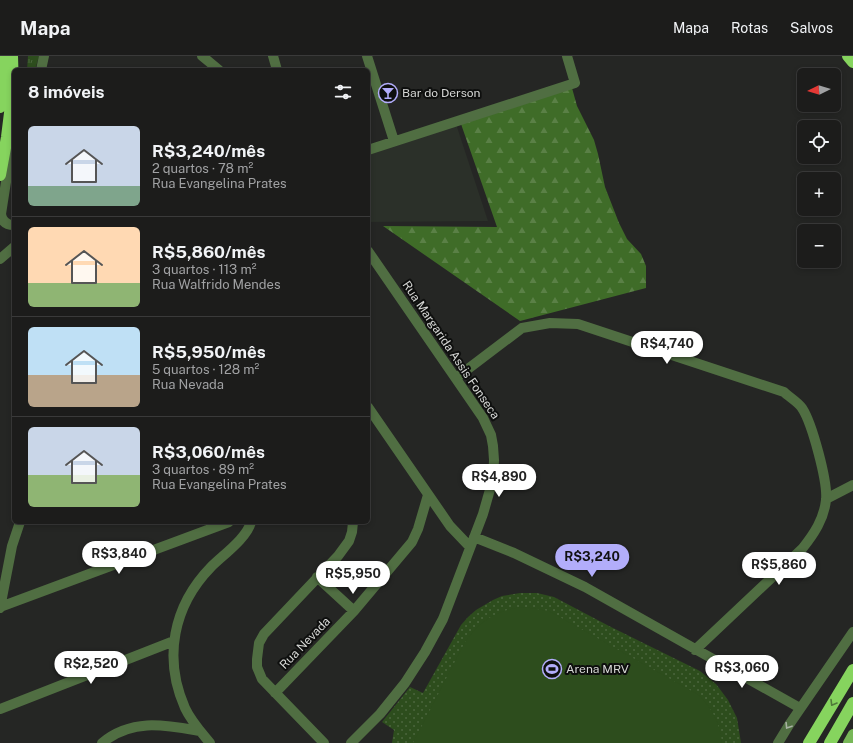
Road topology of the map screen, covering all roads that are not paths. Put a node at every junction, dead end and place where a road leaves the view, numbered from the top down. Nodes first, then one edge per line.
1 (3, 56) edge
2 (12, 56) edge
3 (21, 56) edge
4 (44, 56) edge
5 (202, 56) edge
6 (273, 56) edge
7 (367, 56) edge
8 (567, 56) edge
9 (848, 56) edge
10 (853, 62) edge
11 (13, 68) edge
12 (18, 68) edge
13 (41, 68) edge
14 (217, 68) edge
15 (276, 68) edge
16 (12, 101) edge
17 (0, 107) edge
18 (7, 137) junction
19 (394, 141) junction
20 (370, 149) edge
21 (0, 175) edge
22 (12, 225) edge
23 (12, 249) edge
24 (370, 254) edge
25 (0, 259) edge
26 (456, 378) junction
27 (370, 411) edge
28 (853, 485) edge
29 (428, 495) junction
30 (826, 499) junction
31 (19, 524) edge
32 (224, 524) edge
33 (250, 524) edge
34 (353, 524) edge
35 (474, 537) junction
36 (470, 547) junction
37 (317, 577) junction
38 (0, 607) edge
39 (354, 611) junction
40 (853, 632) edge
41 (174, 641) junction
42 (695, 650) junction
43 (853, 670) edge
44 (275, 693) junction
45 (853, 703) edge
46 (800, 708) junction
47 (0, 709) edge
48 (200, 731) junction
49 (853, 734) edge
50 (102, 743) edge
51 (210, 743) edge
52 (324, 743) edge
53 (351, 743) edge
54 (778, 743) edge
55 (809, 743) edge
56 (830, 743) edge
57 (848, 743) edge

1 - 17 highway
2 - 11 highway
3 - 12 highway
4 - 13 street
5 - 14 street
6 - 15 street
7 - 19 street
8 - 19 street
9 - 10 highway
16 - 18 highway
18 - 21 highway
18 - 22 street
19 - 20 street
23 - 25 street
24 - 26 street, Rua Margarida Assis Fonseca
26 - 30 street
26 - 35 street, Rua Margarida Assis Fonseca
27 - 29 street
28 - 30 street
29 - 36 street
29 - 39 street, Rua Nevada
30 - 42 street
31 - 38 street
32 - 38 street
33 - 41 street
34 - 37 street
35 - 36 street, Rua Margarida Assis Fonseca
35 - 42 street
36 - 53 street, Rua Margarida Assis Fonseca
37 - 39 street
37 - 44 street
39 - 44 street, Rua Nevada
40 - 46 street
41 - 47 street
41 - 48 street
42 - 46 street
43 -> 55 highway
44 - 52 street
45 - 56 highway
46 -> 54 street
48 - 50 street
48 - 51 street
49 - 57 main road

